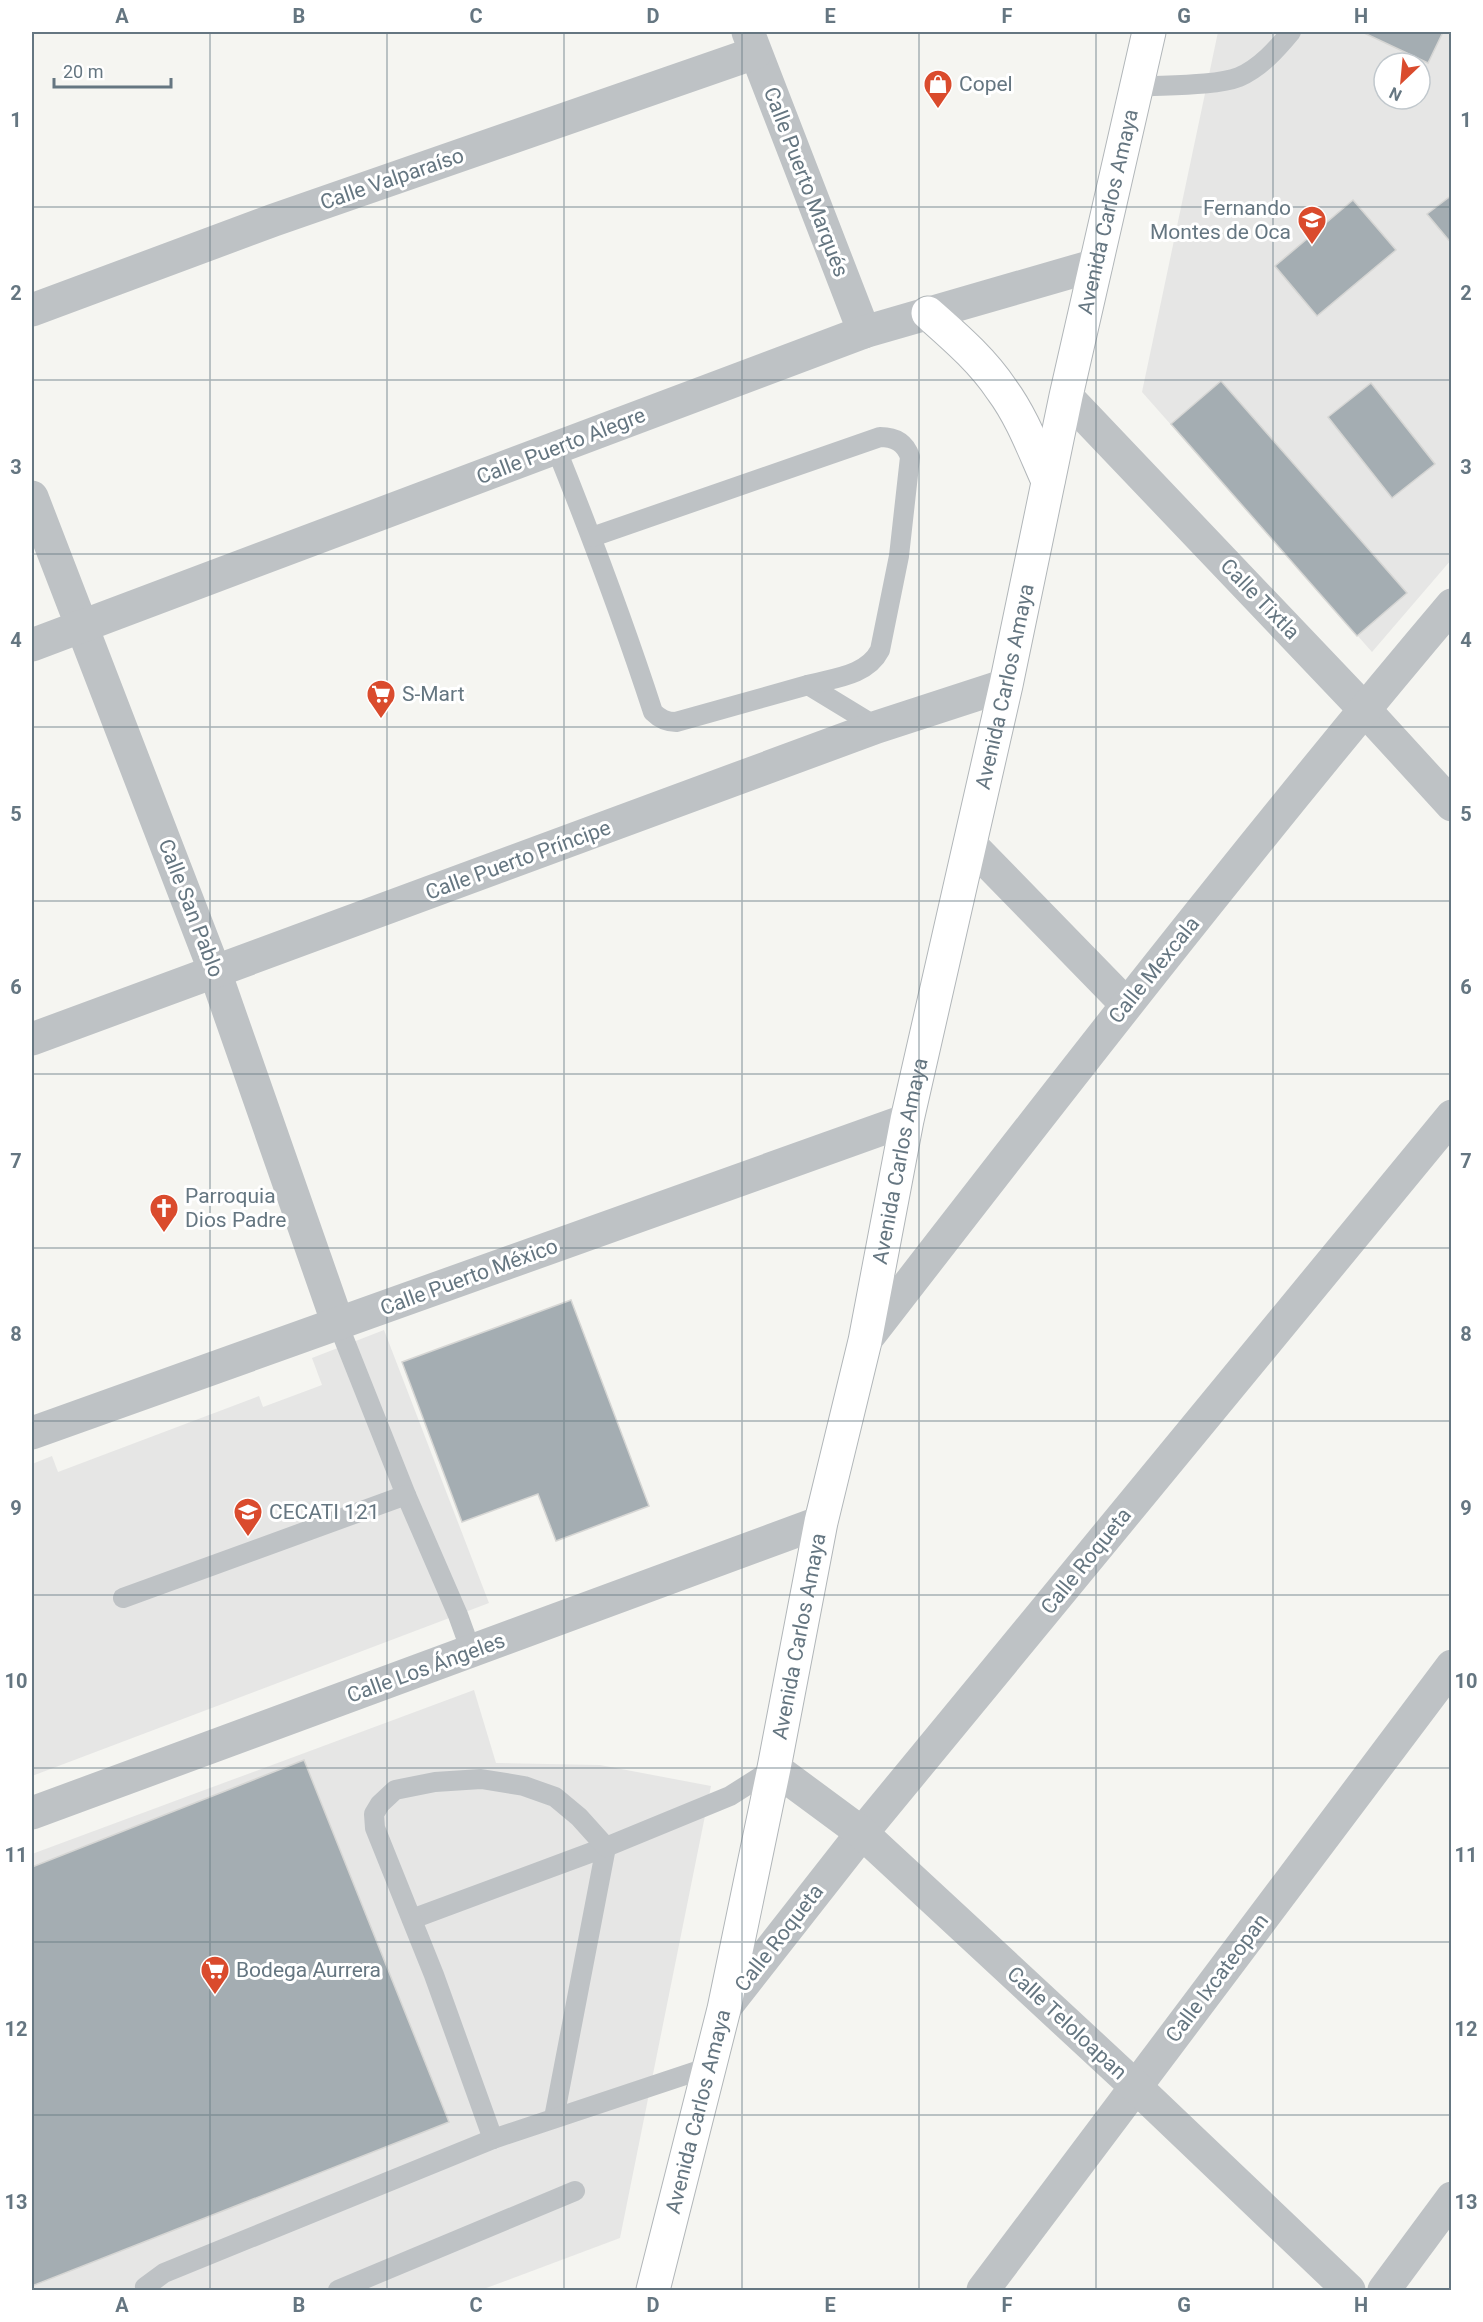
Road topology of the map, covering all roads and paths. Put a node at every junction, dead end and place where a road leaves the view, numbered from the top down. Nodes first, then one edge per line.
1 (1149, 32) edge
2 (1291, 32) edge
3 (751, 42) edge
4 (1137, 87) junction
5 (1096, 265) junction
6 (32, 310) edge
7 (928, 313) junction
8 (864, 332) junction
9 (1066, 396) junction
10 (556, 448) junction
11 (1048, 481) junction
12 (32, 496) edge
13 (592, 537) junction
14 (1452, 605) edge
15 (82, 626) junction
16 (32, 645) edge
17 (807, 685) junction
18 (1006, 685) junction
19 (1364, 709) junction
20 (877, 728) junction
21 (1452, 805) edge
22 (970, 844) junction
23 (215, 972) junction
24 (1126, 1004) junction
25 (32, 1039) edge
26 (1452, 1116) edge
27 (907, 1120) junction
28 (338, 1324) junction
29 (865, 1341) junction
30 (32, 1433) edge
31 (406, 1495) junction
32 (821, 1522) junction
33 (123, 1598) dead end
34 (471, 1651) junction
35 (1452, 1666) edge
36 (774, 1768) junction
37 (32, 1813) edge
38 (862, 1833) junction
39 (606, 1847) junction
40 (412, 1919) junction
41 (724, 2009) junction
42 (710, 2067) junction
43 (1136, 2087) junction
44 (554, 2118) junction
45 (493, 2139) junction
46 (575, 2191) dead end
47 (1452, 2198) edge
48 (143, 2290) edge
49 (338, 2290) edge
50 (653, 2290) edge
51 (983, 2290) edge
52 (1349, 2290) edge
53 (1384, 2290) edge

1 - 4 main road, Avenida Carlos Amaya
2 - 4 lane
3 - 6 street, Calle Valparaíso
3 - 8 street, Calle Puerto Marqués
4 - 5 main road, Avenida Carlos Amaya
5 - 7 street, Calle Puerto Alegre
5 - 9 main road, Avenida Carlos Amaya
7 - 8 street, Calle Puerto Alegre
7 - 11 main road
8 - 10 street, Calle Puerto Alegre
9 - 11 main road, Avenida Carlos Amaya
9 - 19 street, Calle Tixtla
10 - 13 lane
10 - 15 street, Calle Puerto Alegre
11 - 18 main road, Avenida Carlos Amaya
12 - 15 street, Calle San Pablo
13 - 17 lane
13 - 17 lane
14 - 19 street, Calle Mexcala
15 - 16 street, Calle Puerto Alegre
15 - 23 street, Calle San Pablo
17 - 20 lane
18 - 20 street, Calle Puerto Príncipe
18 - 22 main road, Avenida Carlos Amaya
19 - 21 street, Calle Tixtla
19 - 24 street, Calle Mexcala
20 - 23 street, Calle Puerto Príncipe
22 - 24 street
22 - 27 main road, Avenida Carlos Amaya
23 - 25 street, Calle Puerto Príncipe
23 - 28 street, Calle San Pablo
24 - 29 street, Calle Mexcala
26 - 38 street, Calle Roqueta
27 - 28 street, Calle Puerto México
27 - 29 main road, Avenida Carlos Amaya
28 - 30 street, Calle Puerto México
28 - 31 lane
29 - 32 main road, Avenida Carlos Amaya
31 - 33 lane
31 - 34 lane
32 - 34 street, Calle Los Ángeles
32 - 36 main road, Avenida Carlos Amaya
34 - 37 street, Calle Los Ángeles
35 - 43 street, Calle Ixcateopan
36 - 38 street, Calle Teloloapan
36 - 39 lane
36 - 41 main road, Avenida Carlos Amaya
38 - 41 street, Calle Roqueta
38 - 43 street, Calle Teloloapan
39 - 40 lane
39 - 40 lane
39 - 44 lane
40 - 45 lane
41 - 42 main road, Avenida Carlos Amaya
42 - 44 lane
42 - 50 main road, Avenida Carlos Amaya
43 - 51 street, Calle Ixcateopan
43 - 52 street, Calle Teloloapan
44 - 45 lane
45 - 48 lane
46 - 49 lane
47 - 53 street

